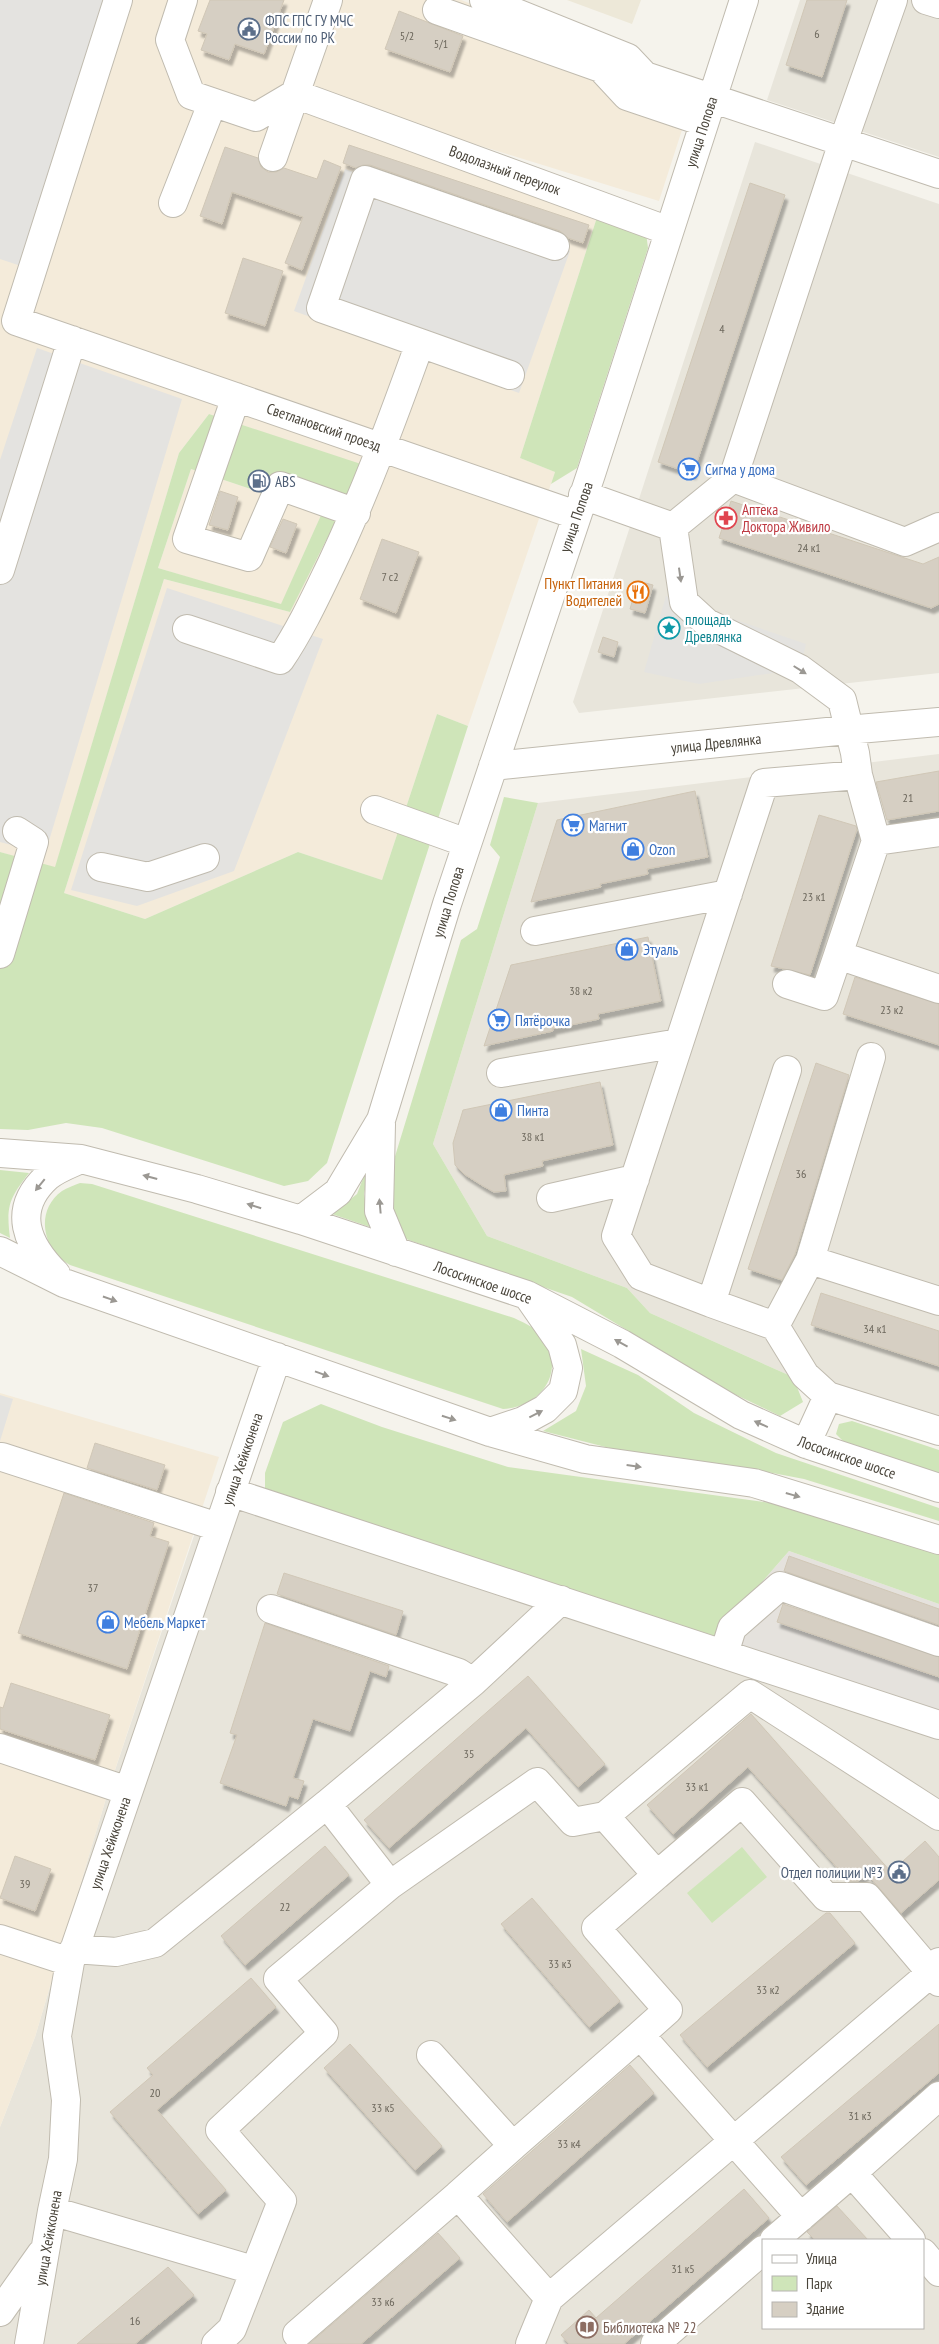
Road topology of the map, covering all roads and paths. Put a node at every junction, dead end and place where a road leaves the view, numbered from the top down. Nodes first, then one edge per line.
1 (118, 0) edge
2 (183, 0) edge
3 (328, 0) edge
4 (484, 0) edge
5 (744, 0) edge
6 (893, 0) edge
7 (926, 0) edge
8 (939, 4) edge
9 (437, 10) dead end
10 (295, 94) junction
11 (212, 104) junction
12 (708, 111) junction
13 (843, 142) junction
14 (273, 157) dead end
15 (939, 174) edge
16 (173, 203) dead end
17 (669, 231) junction
18 (555, 246) dead end
19 (8, 318) edge
20 (72, 340) junction
21 (420, 343) junction
22 (510, 375) dead end
23 (236, 397) junction
24 (383, 448) junction
25 (733, 478) junction
26 (580, 505) junction
27 (356, 513) junction
28 (673, 527) junction
29 (939, 527) edge
30 (0, 570) edge
31 (187, 629) dead end
32 (939, 722) edge
33 (848, 730) junction
34 (492, 766) junction
35 (858, 775) junction
36 (375, 810) dead end
37 (16, 831) dead end
38 (939, 832) edge
39 (876, 841) junction
40 (467, 843) junction
41 (205, 858) dead end
42 (101, 867) dead end
43 (728, 894) junction
44 (535, 931) dead end
45 (0, 954) edge
46 (838, 955) junction
47 (787, 984) dead end
48 (939, 989) edge
49 (679, 1043) junction
50 (871, 1057) dead end
51 (787, 1070) dead end
52 (501, 1073) dead end
53 (381, 1120) junction
54 (0, 1153) edge
55 (81, 1159) junction
56 (635, 1179) junction
57 (552, 1198) dead end
58 (301, 1220) junction
59 (0, 1251) edge
60 (396, 1252) junction
61 (810, 1260) junction
62 (64, 1283) junction
63 (527, 1295) junction
64 (939, 1301) edge
65 (711, 1303) junction
66 (775, 1326) junction
67 (276, 1357) junction
68 (828, 1396) junction
69 (939, 1430) edge
70 (490, 1432) junction
71 (806, 1444) junction
72 (2, 1457) dead end
73 (939, 1488) edge
74 (230, 1492) junction
75 (218, 1528) junction
76 (939, 1540) edge
77 (561, 1600) junction
78 (271, 1609) dead end
79 (939, 1642) edge
80 (724, 1654) junction
81 (776, 1671) junction
82 (473, 1682) junction
83 (750, 1694) junction
84 (939, 1724) edge
85 (0, 1748) edge
86 (128, 1791) junction
87 (327, 1804) junction
88 (605, 1816) junction
89 (939, 1816) edge
90 (657, 1875) junction
91 (390, 1886) junction
92 (0, 1939) edge
93 (72, 1956) junction
94 (937, 1972) edge
95 (640, 2035) junction
96 (431, 2055) dead end
97 (939, 2096) edge
98 (734, 2140) junction
99 (513, 2146) junction
100 (852, 2173) junction
101 (458, 2195) junction
102 (52, 2210) junction
103 (801, 2217) junction
104 (775, 2239) edge
105 (910, 2239) edge
106 (45, 2248) junction
107 (762, 2251) edge
108 (924, 2254) edge
109 (254, 2270) junction
110 (939, 2272) edge
111 (549, 2298) junction
112 (0, 2312) edge
113 (297, 2334) dead end
114 (532, 2343) edge
115 (29, 2344) edge
116 (216, 2344) edge
117 (655, 2344) edge

1 - 19 street
2 - 11 street
3 - 10 street
4 - 12 street
5 - 12 street, улица Попова
6 - 13 street
7 - 8 street
9 - 12 street
10 - 11 street
10 - 14 street
10 - 17 street, Водолазный переулок
11 - 16 street
12 - 13 street
12 - 17 street, улица Попова
13 - 15 street
13 - 25 street
17 - 26 street, улица Попова
18 - 21 street
19 - 20 street, Светлановский проезд
20 - 23 street, Светлановский проезд
20 - 30 street
21 - 22 street
21 - 24 street
23 - 24 street, Светлановский проезд
23 - 27 street
24 - 26 street, Светлановский проезд
24 - 27 street
25 - 28 street
25 - 29 street
26 - 28 street, Светлановский проезд
26 - 34 street, улица Попова
27 - 31 street
28 -> 33 street
32 - 33 street, улица Древлянка
33 - 34 street, улица Древлянка
33 - 35 street
34 - 40 street, улица Попова
35 - 39 street
35 - 43 street
36 - 40 street
37 - 45 street
38 - 39 street
39 - 46 street
40 - 53 street, улица Попова
41 - 42 street
43 - 44 street
43 - 49 street
46 - 47 street
46 - 48 street
49 - 52 street
49 - 56 street
50 - 61 street
51 - 65 street
53 - 58 street, улица Попова
60 -> 53 street, улица Попова
54 - 55 street, Лососинское шоссе
58 -> 55 street, Лососинское шоссе
55 -> 62 street
56 - 57 street
56 - 65 street
58 - 60 street, Лососинское шоссе
59 - 62 street
60 - 63 street, Лососинское шоссе
61 - 64 street
61 - 66 street
62 -> 67 street
70 -> 63 street
71 -> 63 street, Лососинское шоссе
65 - 66 street
66 - 68 street
67 -> 70 street
67 - 74 street, улица Хейкконена
68 - 69 street
68 - 71 street
70 -> 76 street
71 - 73 street, Лососинское шоссе
72 - 75 street
74 - 75 street, улица Хейкконена
74 - 77 street
75 - 86 street, улица Хейкконена
77 - 80 street
77 - 82 street
78 - 82 street
79 - 80 street
80 - 81 street
81 - 83 street
81 - 84 street
82 - 87 street
83 - 88 street
83 - 89 street
85 - 86 street
86 - 93 street, улица Хейкконена
87 - 91 street
87 - 93 street
88 - 90 street
88 - 91 street
90 - 94 street
90 - 95 street
91 - 109 street
92 - 93 street
93 - 102 street, улица Хейкконена
94 - 98 street
95 - 98 street
95 - 99 street
96 - 99 street
97 - 100 street
98 - 103 street
98 - 111 street
99 - 101 street
100 - 103 street
100 - 105 street
101 - 111 street
101 - 113 street
102 - 106 street, улица Хейкконена
102 - 109 street
103 - 104 street
106 - 112 street
106 - 115 street, улица Хейкконена
107 - 117 street
108 - 110 street
109 - 116 street
111 - 114 street

